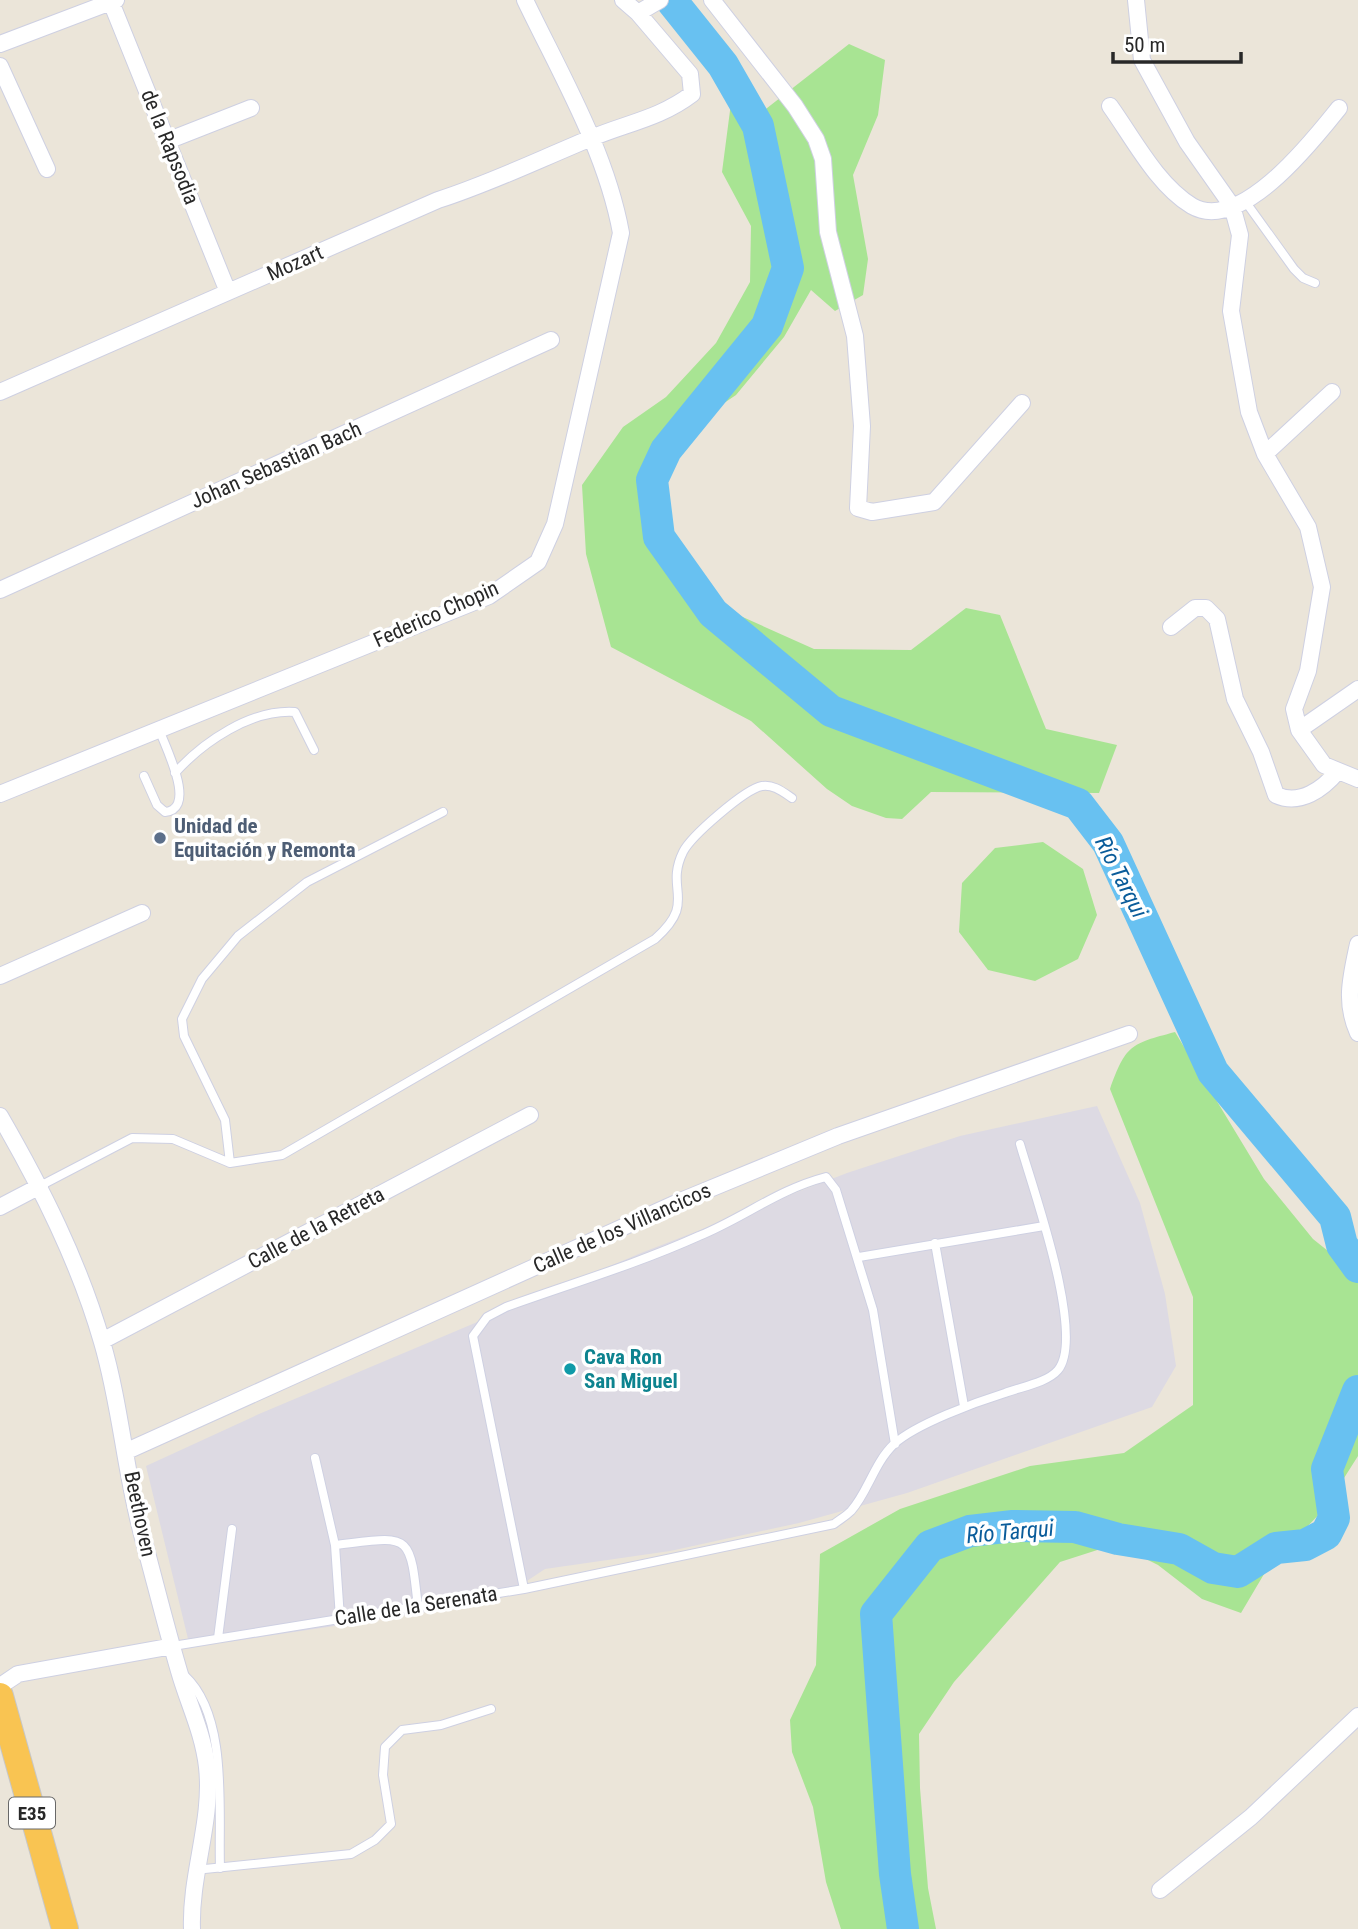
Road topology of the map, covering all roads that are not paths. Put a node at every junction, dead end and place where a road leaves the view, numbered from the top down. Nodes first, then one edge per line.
1 (525, 0) edge
2 (624, 0) edge
3 (712, 0) edge
4 (1136, 0) edge
5 (114, 1) edge
6 (648, 8) edge
7 (0, 44) edge
8 (0, 66) edge
9 (1111, 106) dead end
10 (251, 108) dead end
11 (1339, 108) dead end
12 (591, 138) junction
13 (167, 141) junction
14 (47, 169) dead end
15 (1238, 204) junction
16 (1315, 283) dead end
17 (228, 292) junction
18 (551, 340) dead end
19 (0, 392) edge
20 (1332, 392) dead end
21 (1022, 403) dead end
22 (1265, 454) junction
23 (0, 590) edge
24 (1171, 627) dead end
25 (1358, 689) edge
26 (159, 729) junction
27 (1298, 730) junction
28 (314, 750) dead end
29 (1338, 771) junction
30 (175, 773) junction
31 (144, 776) dead end
32 (1358, 779) edge
33 (0, 794) edge
34 (792, 798) dead end
35 (443, 812) dead end
36 (142, 913) dead end
37 (1358, 944) edge
38 (0, 976) edge
39 (1358, 1033) edge
40 (1129, 1034) dead end
41 (530, 1115) dead end
42 (0, 1116) edge
43 (1020, 1144) dead end
44 (230, 1163) junction
45 (40, 1186) junction
46 (0, 1207) edge
47 (1044, 1226) junction
48 (935, 1243) junction
49 (859, 1257) junction
50 (102, 1341) junction
51 (964, 1406) junction
52 (895, 1444) junction
53 (127, 1451) junction
54 (315, 1458) dead end
55 (232, 1529) dead end
56 (335, 1545) junction
57 (524, 1589) junction
58 (418, 1608) junction
59 (340, 1618) junction
60 (219, 1638) junction
61 (173, 1646) junction
62 (179, 1671) junction
63 (0, 1686) edge
64 (0, 1696) edge
65 (491, 1709) dead end
66 (1358, 1716) edge
67 (220, 1868) junction
68 (195, 1870) junction
69 (1160, 1890) dead end
70 (65, 1929) edge
71 (192, 1929) edge

1 - 12 street, Federico Chopin
2 - 6 street
3 - 21 street
4 - 15 street
5 - 7 street
5 - 13 street, de la Rapsodia
6 - 12 street, Mozart
8 - 14 street
9 - 15 street
10 - 13 street
11 - 15 street
12 - 17 street, Mozart
12 - 26 street, Federico Chopin
13 - 17 street, de la Rapsodia
15 - 16 lane
15 - 22 street
17 - 19 street, Mozart
18 - 23 street, Johan Sebastian Bach
20 - 22 street
22 - 27 street
24 - 29 street
25 - 27 street
26 - 30 lane
26 - 33 street, Federico Chopin
27 - 29 street
28 - 30 lane
29 - 32 street
30 - 31 lane
34 - 44 lane
35 - 44 lane
36 - 38 street
37 - 39 street
40 - 53 street, Calle de los Villancicos
41 - 50 street, Calle de la Retreta
42 - 45 street, Beethoven
43 - 47 lane
44 - 45 lane
45 - 46 street
45 - 50 street, Beethoven
47 - 48 lane
47 - 51 lane
48 - 49 lane
48 - 51 lane
49 - 52 lane
49 - 57 lane
50 - 53 street, Beethoven
51 - 52 lane
52 - 57 lane, Calle de la Serenata
53 - 61 street, Beethoven
54 - 56 lane
55 - 60 lane
56 - 58 lane
56 - 59 lane
57 - 58 lane, Calle de la Serenata
58 - 59 lane, Calle de la Serenata
59 - 60 lane, Calle de la Serenata
60 - 61 lane, Calle de la Serenata
61 - 62 street, Beethoven
61 - 63 street, Calle de la Serenata
62 - 67 lane
62 - 68 street, Beethoven
64 - 70 highway, E35
65 - 67 lane
66 - 69 street
67 - 68 lane
68 - 71 street, Beethoven

